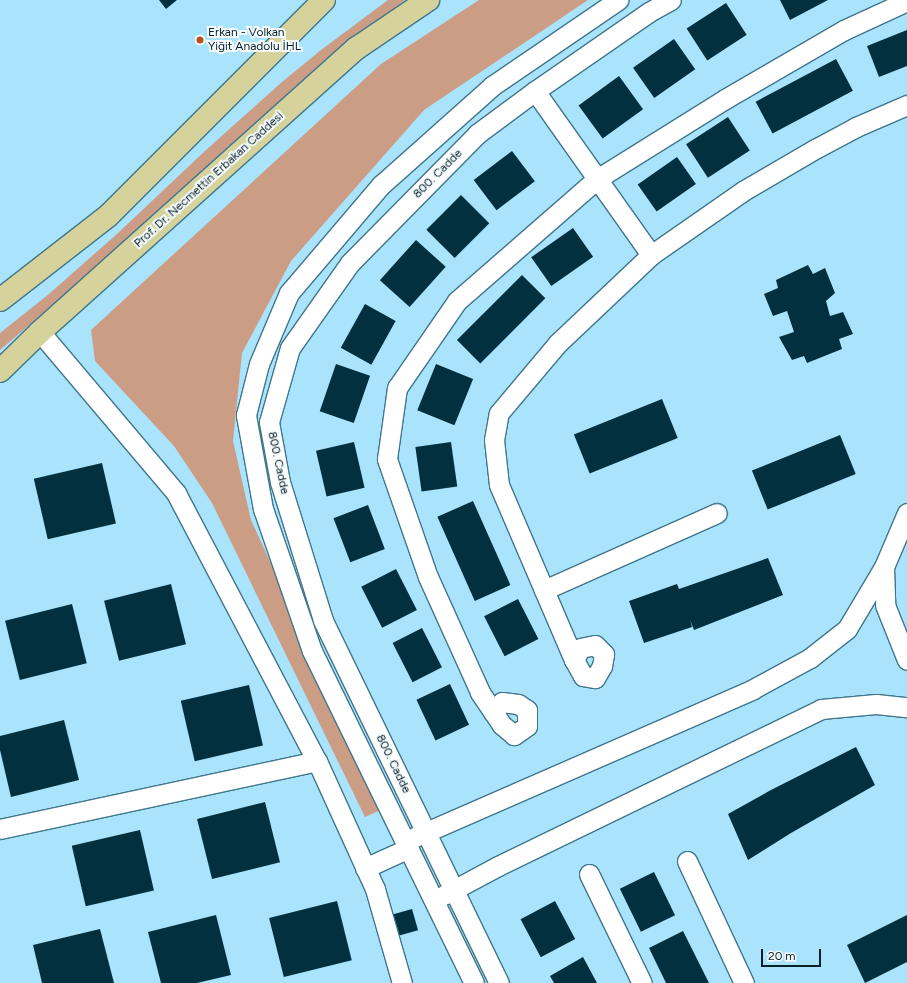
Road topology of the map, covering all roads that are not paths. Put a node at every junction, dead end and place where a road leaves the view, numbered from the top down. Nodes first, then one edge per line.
1 (324, 0) edge
2 (428, 0) edge
3 (618, 0) edge
4 (671, 0) edge
5 (907, 1) edge
6 (535, 91) junction
7 (907, 105) edge
8 (597, 179) junction
9 (651, 255) junction
10 (0, 300) edge
11 (40, 332) junction
12 (0, 371) edge
13 (717, 513) dead end
14 (907, 513) edge
15 (884, 567) junction
16 (544, 590) junction
17 (574, 660) dead end
18 (907, 660) edge
19 (907, 707) edge
20 (493, 712) dead end
21 (317, 761) junction
22 (0, 830) edge
23 (426, 832) junction
24 (408, 844) junction
25 (687, 861) dead end
26 (365, 868) junction
27 (589, 874) dead end
28 (454, 890) junction
29 (435, 900) junction
30 (402, 983) edge
31 (474, 983) edge
32 (499, 983) edge
33 (642, 983) edge
34 (744, 983) edge

1 - 10 main road
2 - 11 main road, Prof. Dr. Necmettin Erbakan Caddesi
3 - 24 street, 800. Cadde
4 - 6 street, 800. Cadde
5 - 8 street
6 - 8 street
6 - 23 street, 800. Cadde
7 - 9 street
8 - 9 street
8 - 20 street
9 - 16 street
11 - 12 main road, Prof. Dr. Necmettin Erbakan Caddesi
11 - 21 street
13 - 16 street
14 - 15 street
15 - 18 street
15 - 23 street
16 - 17 street
19 - 28 street
21 - 22 street
21 - 26 street
23 - 24 street
23 - 28 street, 800. Cadde
24 - 26 street
24 - 29 street, 800. Cadde
25 - 34 street
26 - 30 street
27 - 33 street
28 - 29 street
28 - 32 street, 800. Cadde
29 - 31 street, 800. Cadde

